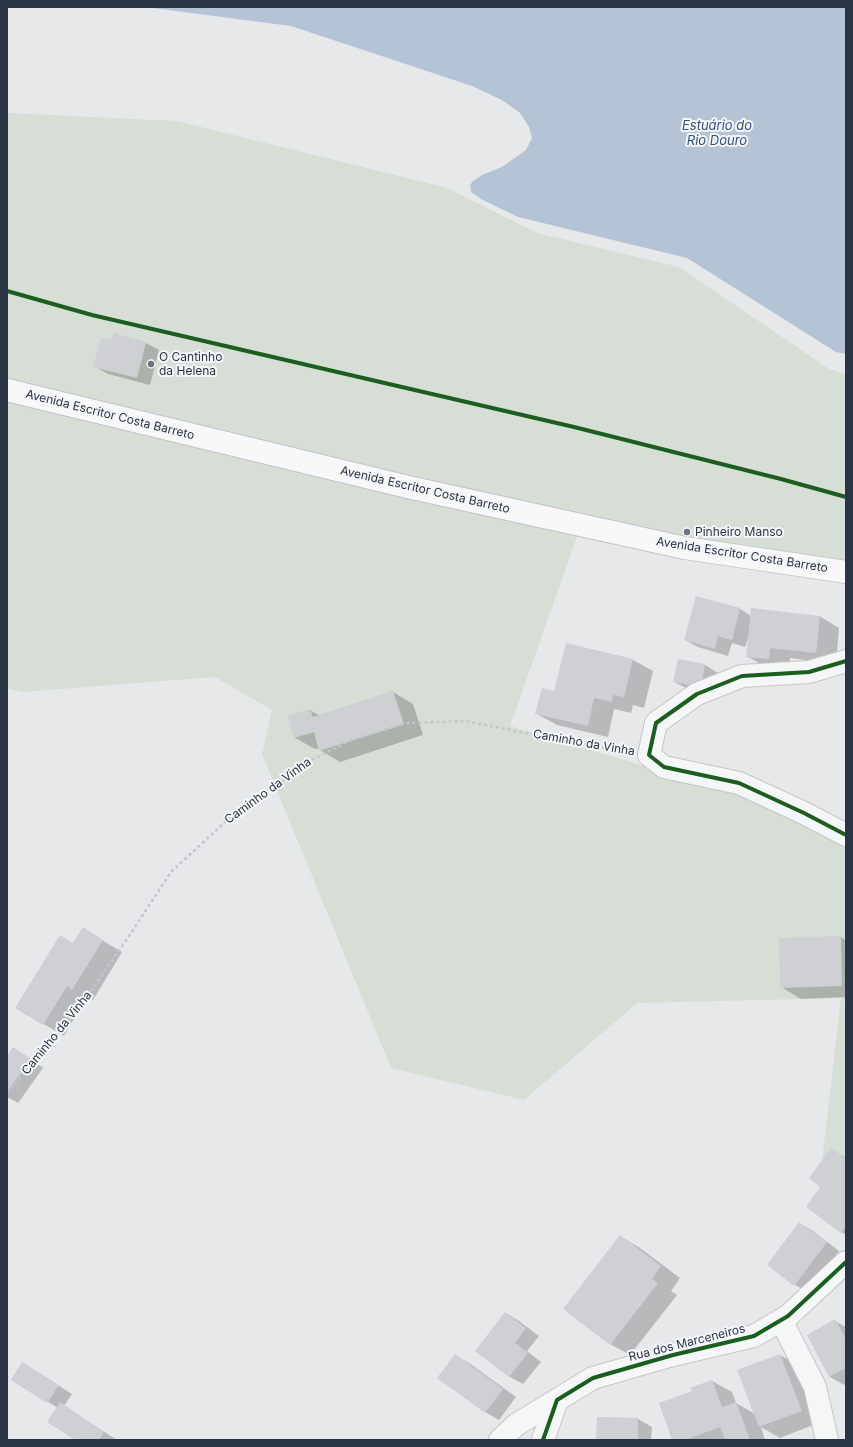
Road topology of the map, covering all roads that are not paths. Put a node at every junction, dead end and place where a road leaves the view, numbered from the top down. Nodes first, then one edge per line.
1 (7, 390) edge
2 (846, 572) edge
3 (846, 661) edge
4 (846, 835) edge
5 (846, 1262) edge
6 (781, 1320) junction
7 (556, 1400) junction
8 (500, 1440) edge
9 (543, 1440) edge
10 (827, 1440) edge

1 - 2 main road, Avenida Escritor Costa Barreto
3 - 4 street
5 - 6 street, Rua dos Marceneiros
6 - 7 street, Rua dos Marceneiros
6 - 10 street
7 - 8 street, Rua dos Marceneiros
7 - 9 street

